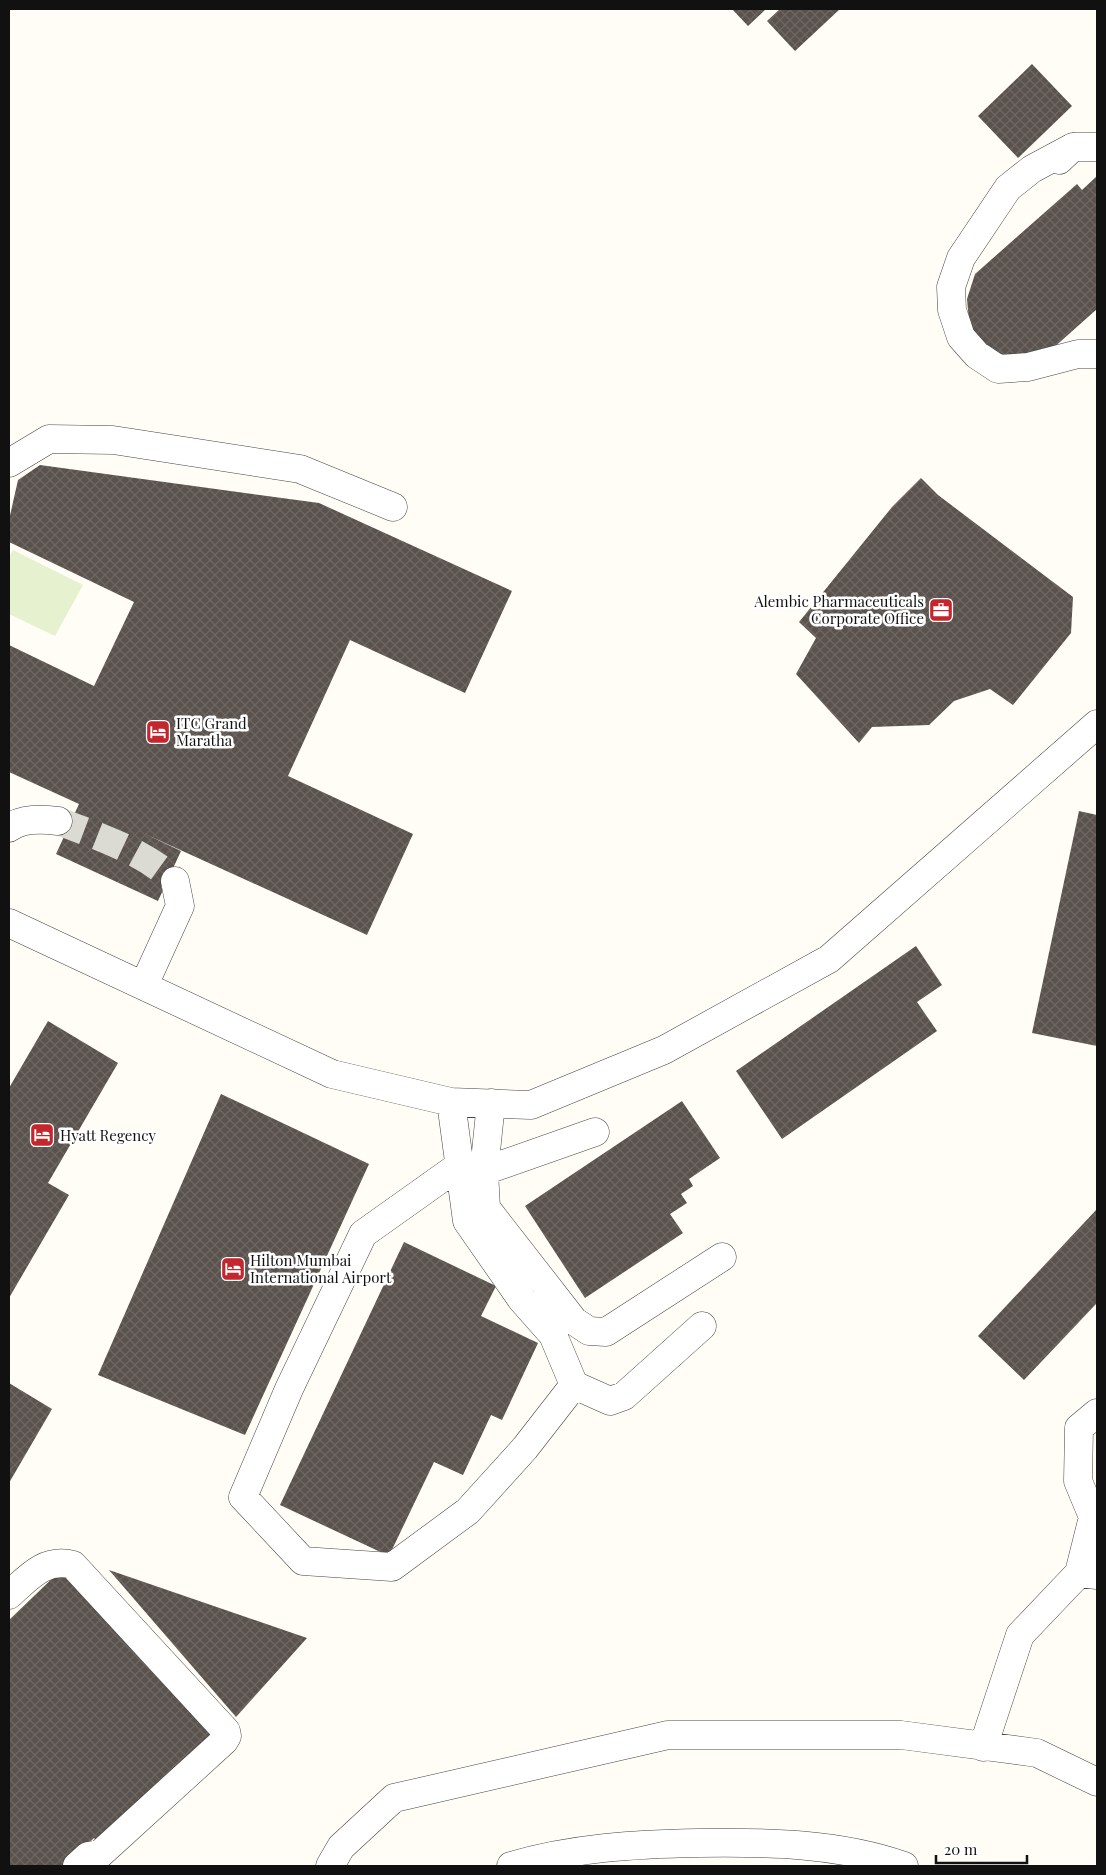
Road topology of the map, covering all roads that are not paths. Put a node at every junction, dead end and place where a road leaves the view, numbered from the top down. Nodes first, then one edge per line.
1 (1085, 147) edge
2 (1014, 203) dead end
3 (1097, 354) edge
4 (9, 463) edge
5 (393, 507) dead end
6 (1097, 724) edge
7 (58, 821) tunnel mouth
8 (11, 824) edge
9 (174, 881) tunnel mouth
10 (9, 923) edge
11 (144, 985) junction
12 (451, 1102) junction
13 (491, 1103) junction
14 (595, 1132) dead end
15 (472, 1168) junction
16 (722, 1257) dead end
17 (702, 1326) dead end
18 (574, 1385) junction
19 (1097, 1413) edge
20 (1088, 1574) edge
21 (9, 1595) edge
22 (982, 1747) junction
23 (1097, 1782) edge
24 (863, 1860) edge
25 (77, 1866) edge
26 (330, 1866) edge
27 (511, 1866) edge
28 (904, 1866) edge

1 - 2 street
1 - 3 street
4 - 5 street
6 - 13 street
7 - 8 street
9 - 11 street
10 - 11 street
11 - 12 street
12 - 13 street
12 - 15 street
13 - 15 street
14 - 15 street
15 - 16 street
15 - 18 street
15 - 18 street
17 - 18 street
19 - 20 street
20 - 22 street
21 - 25 street
22 - 23 street
22 - 26 street
24 - 27 street
24 - 28 street

